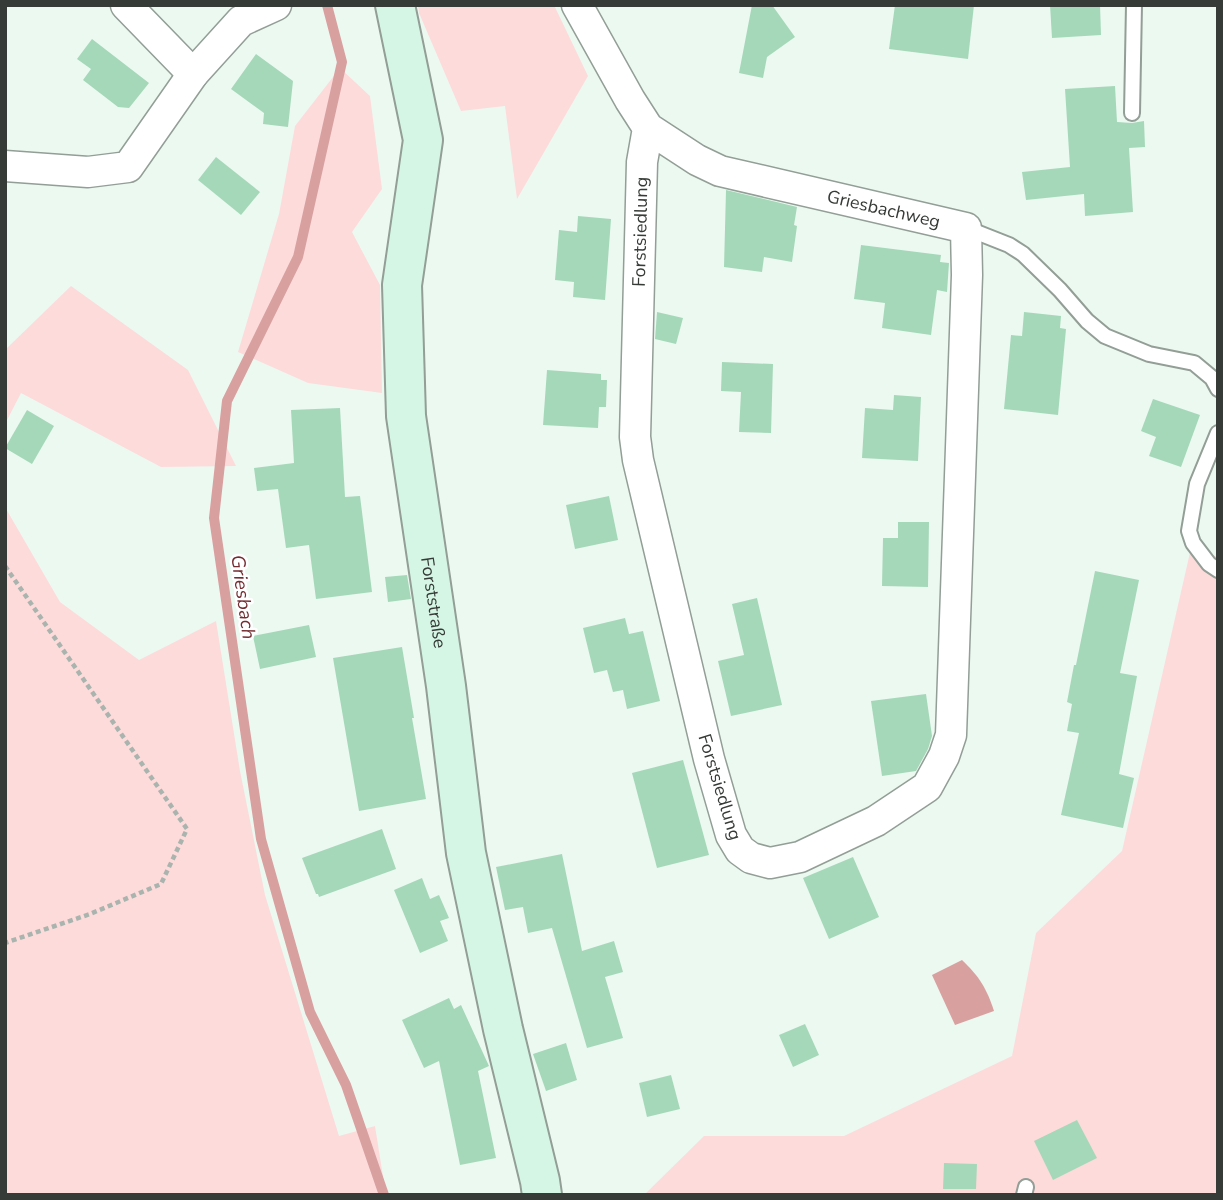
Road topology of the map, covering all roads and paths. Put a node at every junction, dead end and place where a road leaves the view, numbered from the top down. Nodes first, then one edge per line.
1 (126, 5) edge
2 (275, 5) edge
3 (395, 5) edge
4 (577, 5) edge
5 (1134, 5) edge
6 (192, 74) junction
7 (1132, 113) dead end
8 (649, 128) junction
9 (5, 166) edge
10 (966, 228) junction
11 (1218, 389) edge
12 (1218, 433) edge
13 (5, 566) edge
14 (1218, 570) edge
15 (5, 943) edge
16 (542, 1195) edge

1 - 6 street
2 - 6 street
3 - 16 street, Forststraße
4 - 8 street, Griesbachweg
5 - 7 lane
6 - 9 street
8 - 10 street, Griesbachweg
8 - 10 street, Forstsiedlung
10 - 11 lane, Griesbachweg
12 - 14 lane
13 - 15 path

